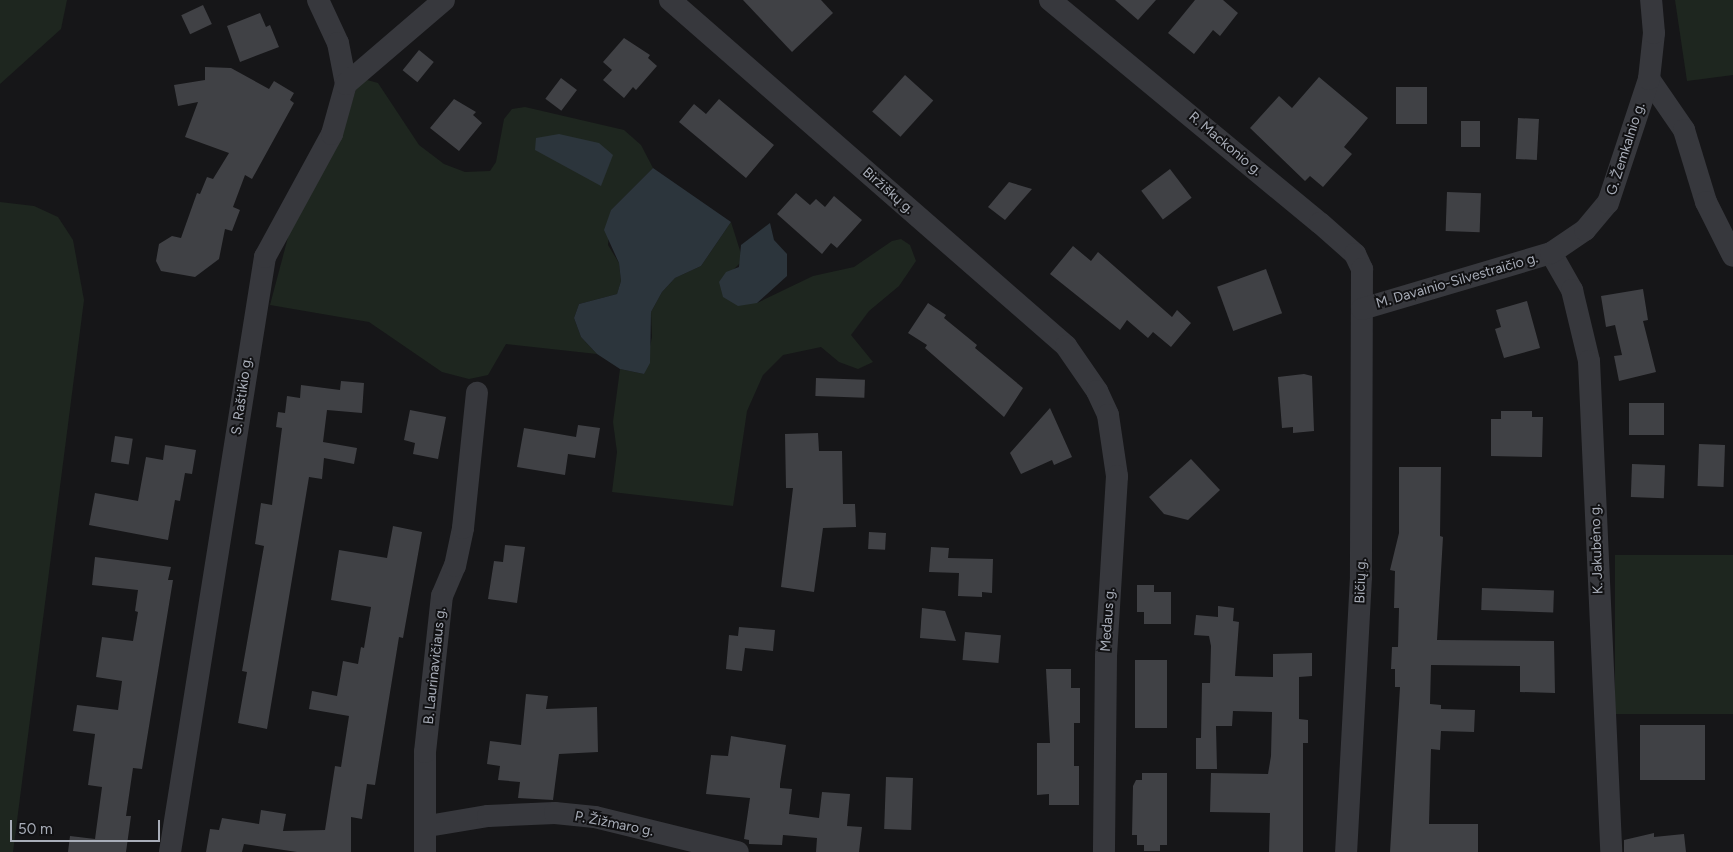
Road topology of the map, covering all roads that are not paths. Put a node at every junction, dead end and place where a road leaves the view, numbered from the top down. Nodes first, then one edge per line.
1 (318, 0) edge
2 (444, 0) edge
3 (670, 0) edge
4 (1050, 0) edge
5 (1651, 0) edge
6 (1649, 79) junction
7 (346, 84) junction
8 (1551, 253) junction
9 (1733, 256) edge
10 (1362, 309) junction
11 (1097, 390) joint
12 (477, 393) dead end
13 (428, 826) junction
14 (170, 852) edge
15 (425, 852) edge
16 (738, 852) edge
17 (1104, 852) edge
18 (1346, 852) edge
19 (1611, 852) edge

1 - 7 street
2 - 7 street
3 - 11 street, Biržiškų g.
4 - 10 street, R. Mackonio g.
5 - 6 street, G. Žemkalnio g.
6 - 8 street, G. Žemkalnio g.
6 - 9 street, G. Žemkalnio g.
7 - 14 street, S. Raštikio g.
8 - 10 street, M. Davainio-Silvestraičio g.
8 - 19 street, K. Jakubėno g.
10 - 18 street, Bičių g.
11 - 17 street, Medaus g.
12 - 13 street, B. Laurinavičiaus g.
13 - 15 street, B. Laurinavičiaus g.
13 - 16 street, P. Žižmaro g.

